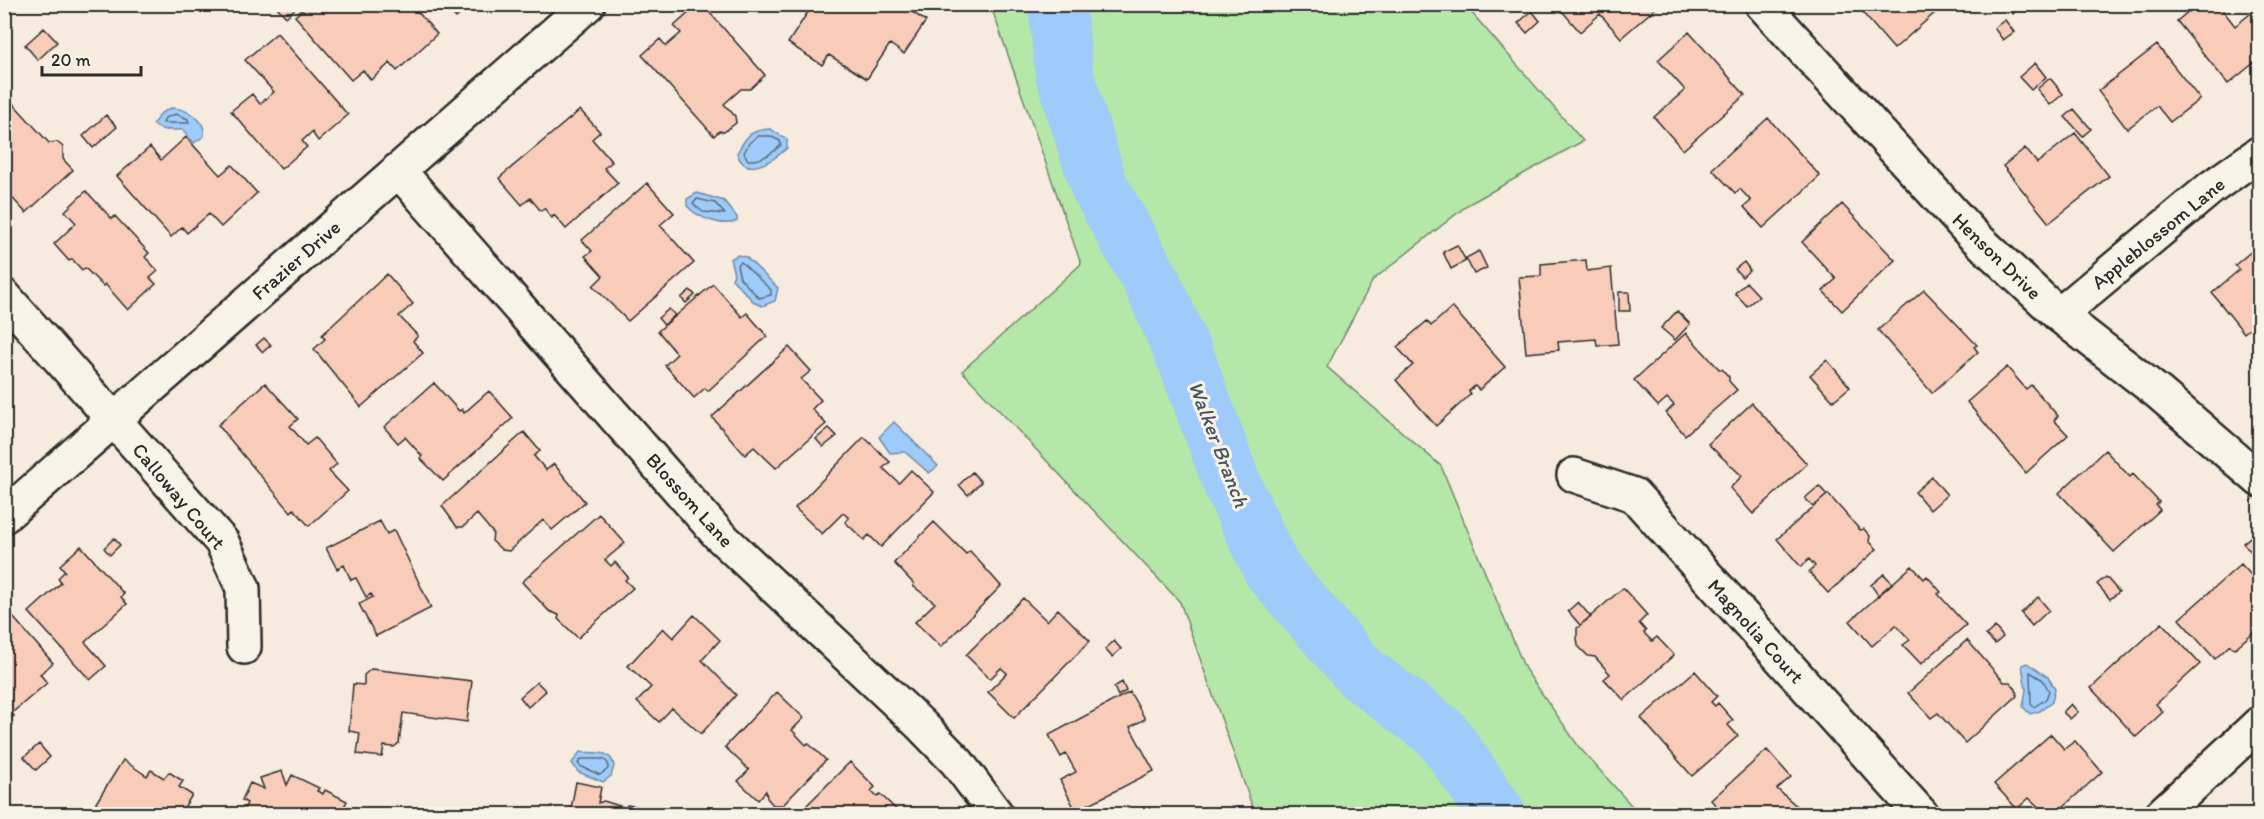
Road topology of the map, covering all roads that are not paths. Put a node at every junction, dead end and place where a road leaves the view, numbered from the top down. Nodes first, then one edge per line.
1 (588, 4) edge
2 (1762, 4) edge
3 (2259, 153) edge
4 (398, 170) junction
5 (4, 296) edge
6 (2059, 315) junction
7 (114, 419) junction
8 (1574, 475) dead end
9 (2259, 480) edge
10 (4, 516) edge
11 (243, 647) dead end
12 (2259, 723) edge
13 (996, 814) edge
14 (1921, 814) edge
15 (2162, 814) edge

1 - 4 street, Frazier Drive
2 - 6 street, Henson Drive
3 - 6 street, Appleblossom Lane
4 - 7 street, Frazier Drive
4 - 13 street, Blossom Lane
5 - 7 street, Calloway Court
6 - 9 street, Henson Drive
7 - 10 street, Frazier Drive
7 - 11 street, Calloway Court
8 - 14 street, Magnolia Court
12 - 15 street

